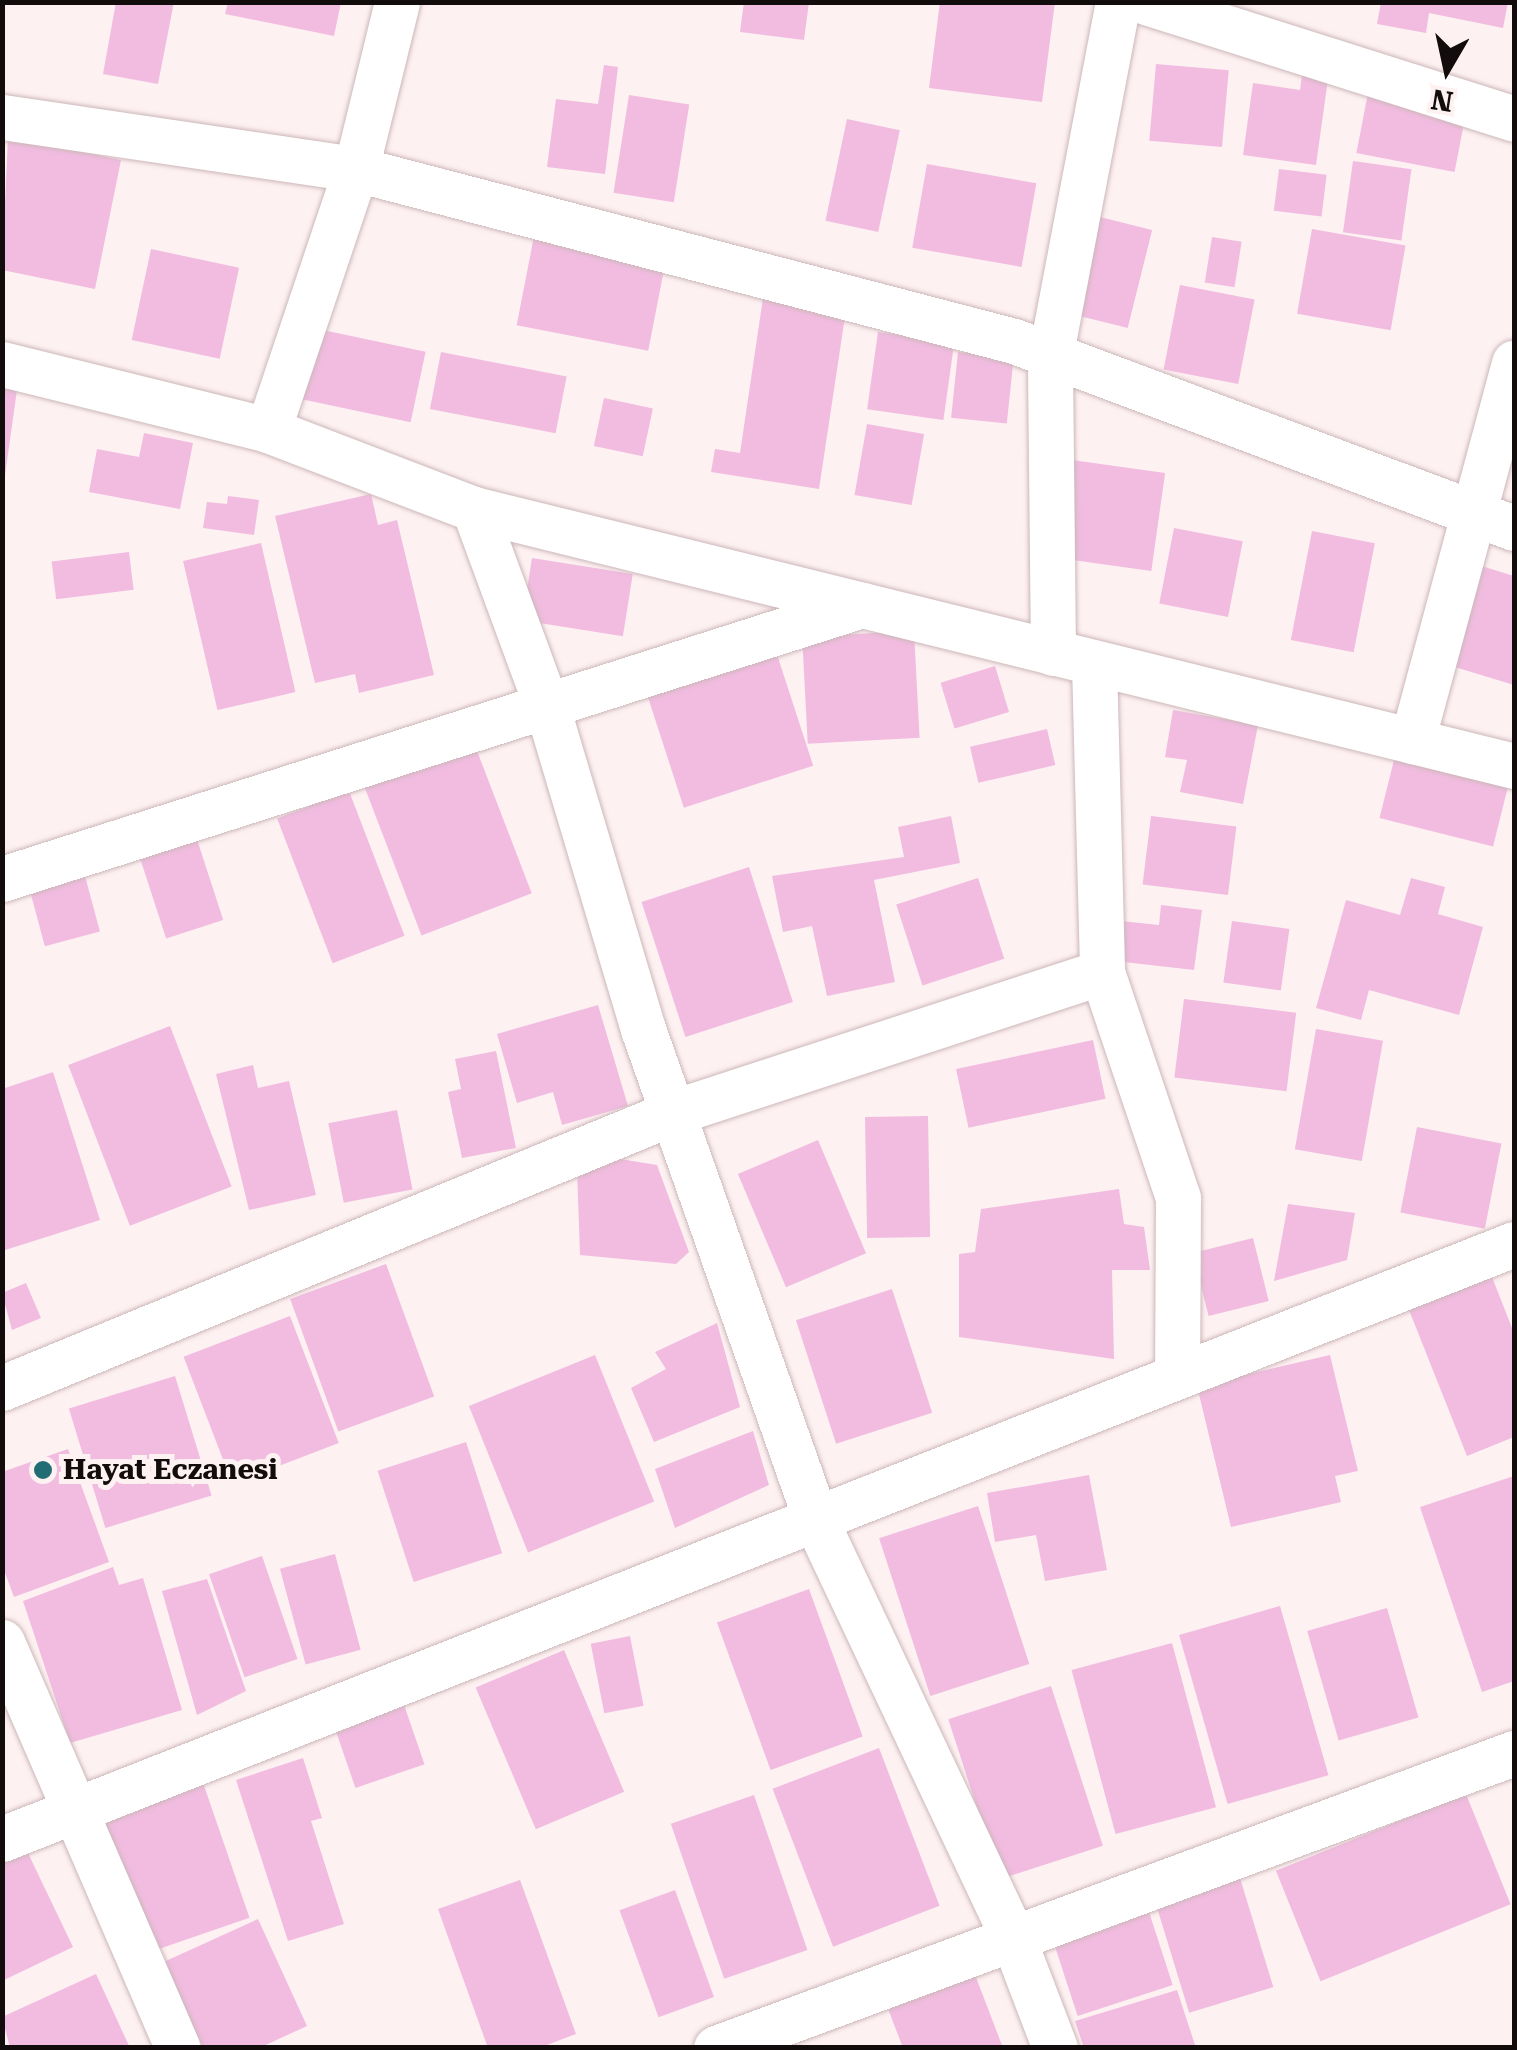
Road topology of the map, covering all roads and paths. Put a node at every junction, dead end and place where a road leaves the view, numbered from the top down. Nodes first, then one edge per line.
1 (397, 2) edge
2 (1118, 2) edge
3 (1146, 2) edge
4 (2, 117) edge
5 (1514, 119) edge
6 (356, 169) junction
7 (1050, 358) junction
8 (1514, 363) edge
9 (2, 364) edge
10 (268, 430) junction
11 (474, 509) junction
12 (1494, 522) edge
13 (862, 605) junction
14 (1074, 658) junction
15 (548, 707) junction
16 (1412, 742) junction
17 (1514, 766) edge
18 (2, 879) edge
19 (1102, 972) junction
20 (674, 1112) junction
21 (1514, 1244) edge
22 (1176, 1375) junction
23 (2, 1388) edge
24 (817, 1524) junction
25 (2, 1642) edge
26 (1514, 1753) edge
27 (74, 1812) junction
28 (2, 1839) edge
29 (1013, 1938) junction
30 (178, 2048) edge
31 (716, 2048) edge
32 (1055, 2048) edge

1 - 6 street
2 - 7 street
3 - 5 street
4 - 6 street
6 - 7 street
6 - 10 street
7 - 12 street
7 - 14 street
8 - 12 street
9 - 10 street
10 - 11 street
11 - 13 street
11 - 15 street
12 - 16 street
13 - 14 street
13 - 15 street
14 - 16 street
14 - 19 street
15 - 18 street
15 - 20 street
16 - 17 street
19 - 20 street
19 - 22 street
20 - 23 street
20 - 24 street
21 - 22 street
22 - 24 street
24 - 27 street
24 - 29 street
25 - 27 street
26 - 29 street
27 - 28 street
27 - 30 street
29 - 31 street
29 - 32 street

